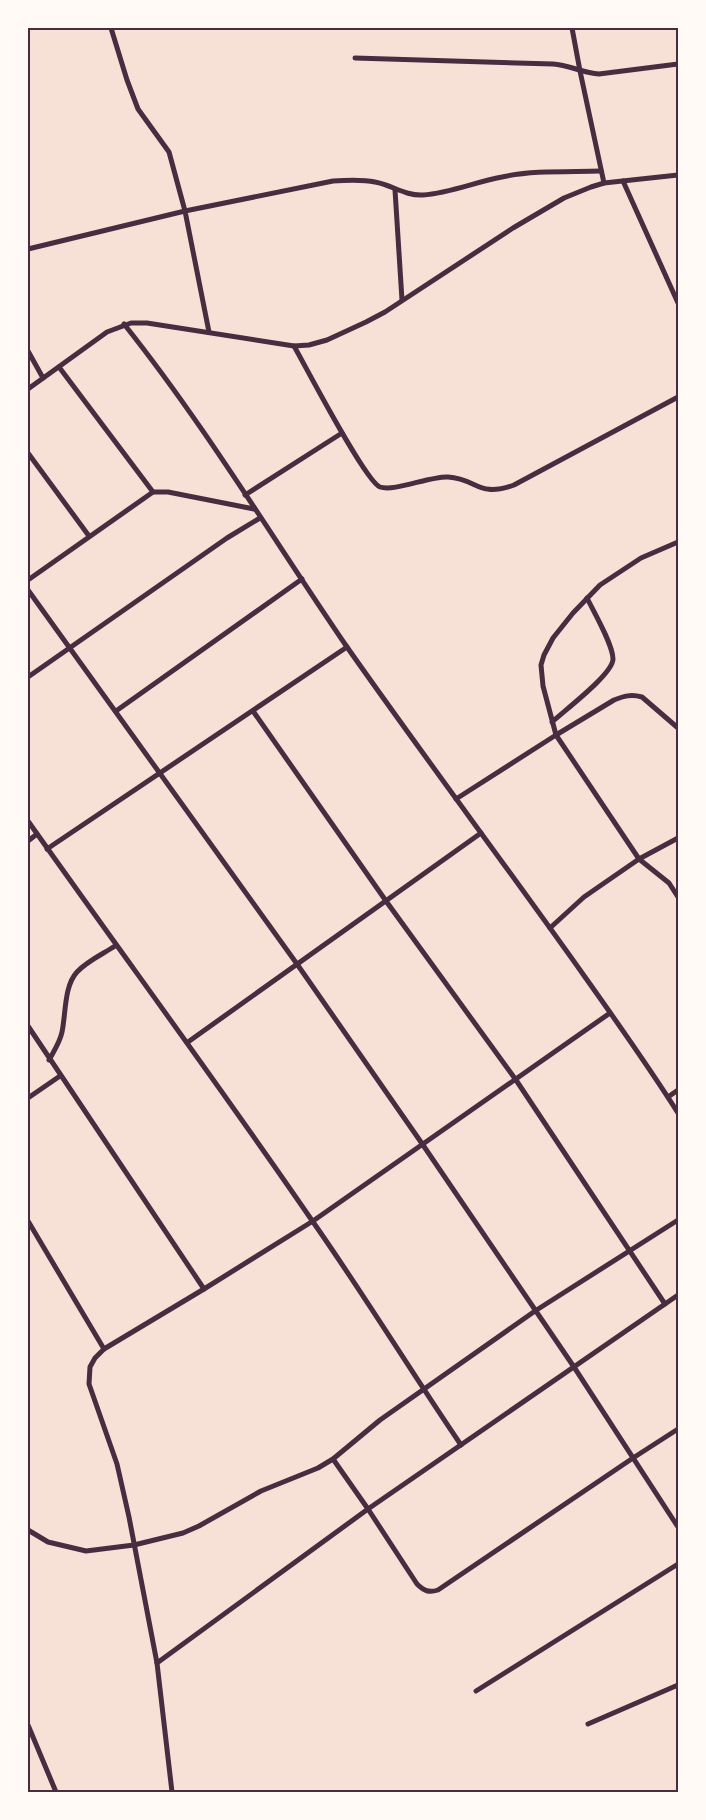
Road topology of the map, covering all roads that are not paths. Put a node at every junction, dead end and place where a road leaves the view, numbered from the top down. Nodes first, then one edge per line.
1 (111, 28) edge
2 (572, 28) edge
3 (355, 58) dead end
4 (678, 64) edge
5 (580, 71) junction
6 (601, 171) junction
7 (678, 175) edge
8 (623, 181) junction
9 (604, 183) junction
10 (396, 190) junction
11 (185, 211) junction
12 (28, 249) edge
13 (402, 300) junction
14 (678, 303) edge
15 (124, 324) junction
16 (209, 332) junction
17 (294, 346) junction
18 (28, 351) edge
19 (59, 367) junction
20 (43, 378) junction
21 (28, 389) edge
22 (678, 396) edge
23 (342, 433) junction
24 (28, 453) edge
25 (153, 492) junction
26 (245, 495) junction
27 (254, 509) junction
28 (260, 518) junction
29 (89, 536) junction
30 (678, 542) edge
31 (302, 579) junction
32 (28, 580) edge
33 (28, 590) edge
34 (587, 598) junction
35 (347, 647) junction
36 (69, 648) junction
37 (28, 677) edge
38 (116, 711) junction
39 (253, 711) junction
40 (552, 722) junction
41 (678, 728) edge
42 (556, 735) junction
43 (160, 772) junction
44 (456, 798) junction
45 (28, 821) edge
46 (481, 833) junction
47 (37, 834) junction
48 (678, 838) edge
49 (28, 840) edge
50 (48, 849) junction
51 (639, 859) junction
52 (678, 897) edge
53 (386, 901) junction
54 (550, 928) junction
55 (116, 946) junction
56 (297, 964) junction
57 (610, 1013) junction
58 (28, 1026) edge
59 (188, 1042) junction
60 (49, 1060) junction
61 (60, 1076) junction
62 (516, 1080) junction
63 (678, 1090) edge
64 (668, 1096) junction
65 (28, 1098) edge
66 (678, 1113) edge
67 (423, 1145) junction
68 (678, 1220) edge
69 (313, 1221) junction
70 (28, 1222) edge
71 (630, 1250) junction
72 (204, 1289) junction
73 (678, 1296) edge
74 (665, 1304) junction
75 (535, 1311) junction
76 (104, 1349) junction
77 (574, 1367) junction
78 (423, 1389) junction
79 (678, 1429) edge
80 (460, 1445) junction
81 (633, 1458) junction
82 (332, 1459) junction
83 (368, 1509) junction
84 (678, 1527) edge
85 (28, 1530) edge
86 (134, 1545) junction
87 (678, 1564) edge
88 (158, 1663) junction
89 (678, 1685) edge
90 (476, 1691) dead end
91 (588, 1724) dead end
92 (28, 1725) edge
93 (56, 1792) edge
94 (172, 1792) edge

1 - 11 street
2 - 5 street
3 - 5 street
4 - 5 street
5 - 6 street
6 - 9 street
6 - 10 street
7 - 8 street
8 - 9 street
8 - 14 street
9 - 13 street
10 - 11 street
10 - 13 street
11 - 12 street
11 - 16 street
13 - 17 street
15 - 16 street
15 - 19 street
15 - 26 street
16 - 17 street
17 - 23 street
18 - 20 street
19 - 20 street
19 - 25 street
20 - 21 street
22 - 23 street
23 - 26 street
24 - 29 street
25 - 27 street
25 - 29 street
26 - 27 street
27 - 28 street
28 - 31 street
28 - 36 street
29 - 32 street
30 - 34 street
31 - 35 street
31 - 38 street
33 - 36 street
34 - 40 street
34 - 40 street
35 - 39 street
35 - 44 street
36 - 37 street
36 - 38 street
38 - 43 street
39 - 43 street
39 - 53 street
40 - 42 street
41 - 42 street
42 - 44 street
42 - 51 street
43 - 50 street
43 - 56 street
44 - 46 street
45 - 47 street
46 - 53 street
46 - 54 street
47 - 49 street
47 - 50 street
48 - 51 street
50 - 55 street
51 - 52 street
51 - 54 street
53 - 56 street
53 - 62 street
54 - 57 street
55 - 59 street
55 - 60 street
56 - 59 street
56 - 67 street
57 - 62 street
57 - 64 street
58 - 60 street
59 - 69 street
60 - 61 street
61 - 65 street
61 - 72 street
62 - 67 street
62 - 71 street
63 - 64 street
64 - 66 street
67 - 69 street
67 - 75 street
68 - 71 street
69 - 72 street
69 - 78 street
70 - 76 street
71 - 74 street
71 - 75 street
72 - 76 street
73 - 74 street
74 - 77 street
75 - 77 street
75 - 78 street
76 - 86 street
77 - 80 street
77 - 81 street
78 - 80 street
78 - 82 street
79 - 81 street
80 - 83 street
81 - 83 street
81 - 84 street
82 - 83 street
82 - 86 street
83 - 88 street
85 - 86 street
86 - 88 street
87 - 90 street
88 - 94 street
89 - 91 street
92 - 93 street

